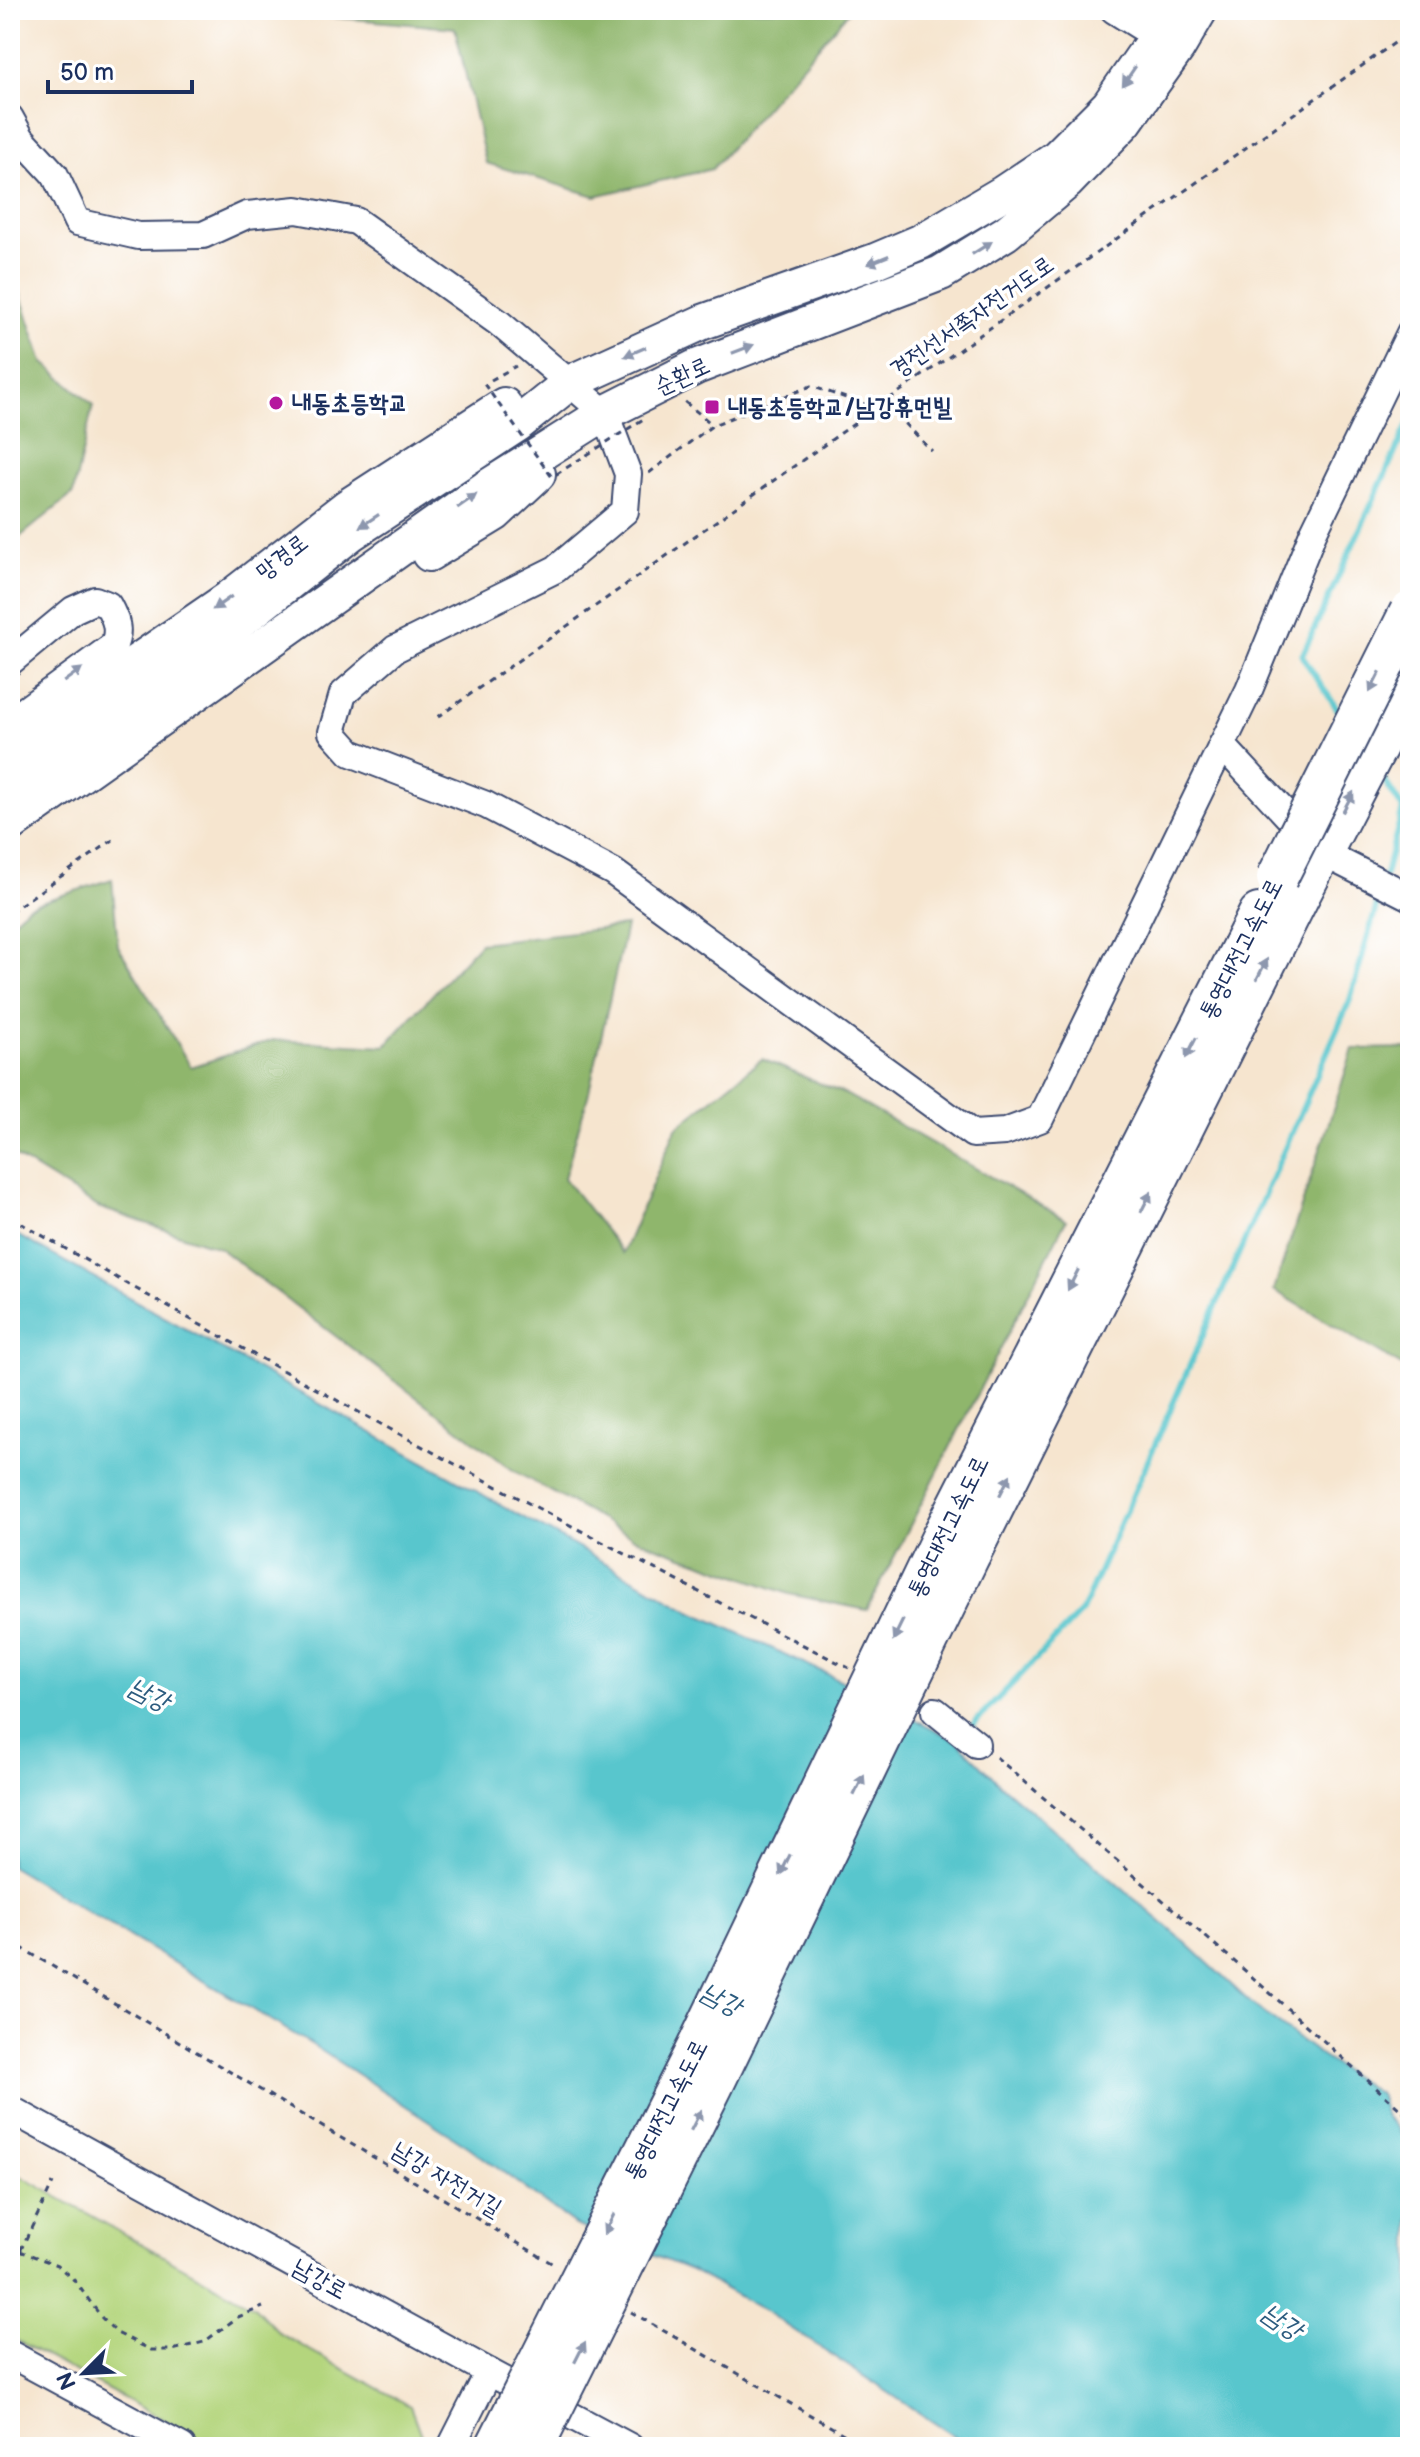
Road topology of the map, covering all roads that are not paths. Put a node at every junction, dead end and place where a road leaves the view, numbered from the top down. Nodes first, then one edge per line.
1 (1114, 10) edge
2 (1200, 10) edge
3 (1168, 32) edge
4 (10, 118) edge
5 (1410, 333) edge
6 (569, 383) junction
7 (605, 413) junction
8 (1410, 612) edge
9 (10, 662) edge
10 (1410, 683) edge
11 (168, 695) junction
12 (10, 721) edge
13 (1222, 745) junction
14 (10, 757) edge
15 (10, 789) edge
16 (10, 825) edge
17 (10, 848) edge
18 (1321, 852) junction
19 (1288, 887) junction
20 (1410, 897) edge
21 (957, 1545) junction
22 (935, 1711) dead end
23 (976, 1744) road end
24 (10, 2109) edge
25 (10, 2354) edge
26 (489, 2372) junction
27 (182, 2447) edge
28 (451, 2447) edge
29 (496, 2447) edge
30 (533, 2447) edge
31 (630, 2447) edge

1 - 3 street
2 - 3 main road, 순환로
3 -> 6 main road, 순환로
7 -> 3 main road, 순환로
4 - 6 street
5 - 13 street
6 - 7 street
6 -> 11 main road, 순환로
6 -> 14 main road, 망경로
11 -> 7 main road, 순환로
7 - 13 street
7 - 17 main road
8 -> 19 highway, 통영대전고속도로, bridge
12 -> 9 street
18 -> 10 highway, 통영대전고속도로
11 - 15 main road
11 - 16 main road
13 - 18 street
18 - 19 highway, 통영대전고속도로
18 - 20 street
19 - 21 highway, 통영대전고속도로
21 -> 29 highway, 통영대전고속도로, bridge
30 -> 21 highway, 통영대전고속도로, bridge
22 - 23 street
24 - 26 street, 남강로
25 - 27 street
26 - 28 street
26 - 31 street, 남강로

